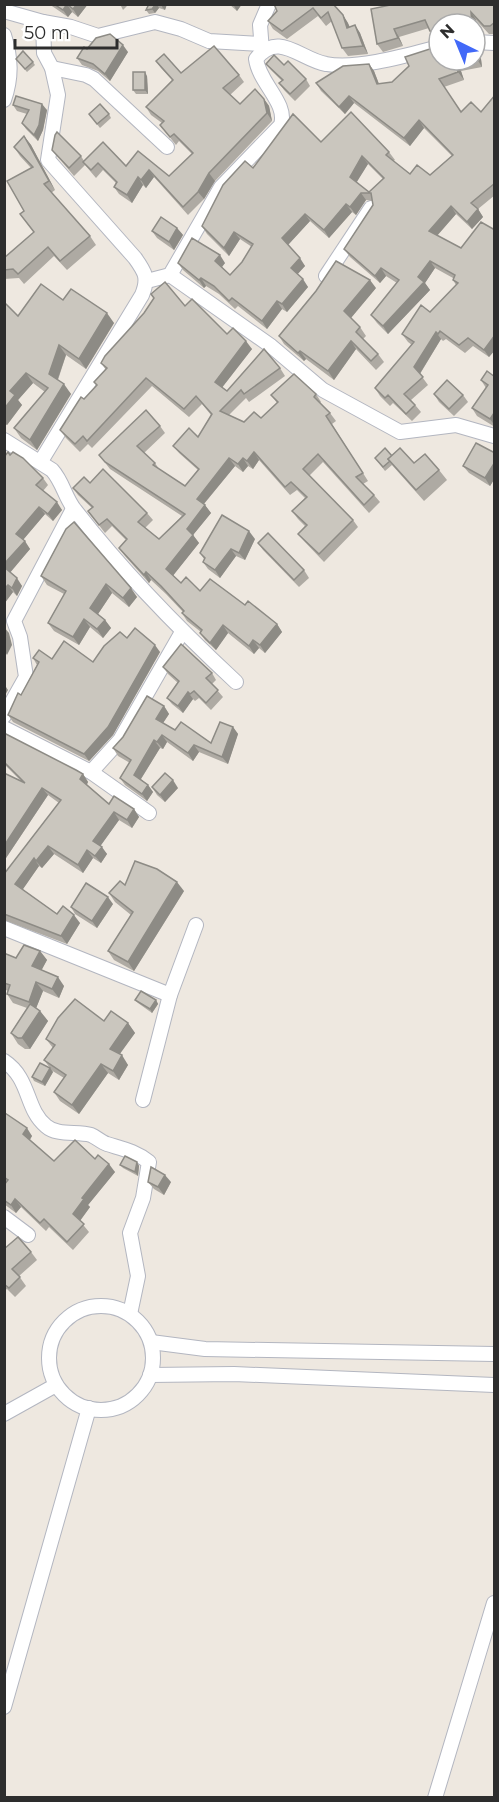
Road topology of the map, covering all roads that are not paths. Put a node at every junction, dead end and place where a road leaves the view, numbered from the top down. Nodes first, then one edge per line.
1 (269, 4) edge
2 (4, 11) edge
3 (43, 22) junction
4 (4, 35) edge
5 (262, 48) junction
6 (427, 49) edge
7 (51, 68) junction
8 (4, 100) edge
9 (167, 147) dead end
10 (371, 208) edge
11 (170, 275) junction
12 (147, 281) junction
13 (321, 284) edge
14 (283, 331) edge
15 (271, 346) junction
16 (495, 436) edge
17 (4, 440) edge
18 (40, 462) junction
19 (74, 509) junction
20 (182, 632) junction
21 (236, 682) dead end
22 (4, 716) edge
23 (4, 728) edge
24 (91, 772) junction
25 (149, 813) dead end
26 (196, 926) dead end
27 (4, 928) edge
28 (170, 994) junction
29 (4, 1061) edge
30 (143, 1100) dead end
31 (4, 1217) edge
32 (28, 1235) dead end
33 (130, 1314) junction
34 (151, 1342) junction
35 (495, 1354) edge
36 (150, 1375) junction
37 (56, 1385) junction
38 (495, 1385) edge
39 (89, 1408) junction
40 (4, 1414) edge
41 (495, 1603) edge
42 (4, 1707) edge
43 (435, 1797) edge

1 - 5 street
2 - 3 street
3 - 5 street
3 - 7 street
4 - 8 street
5 - 6 street
5 - 11 street
7 - 9 street
7 - 12 street
10 - 13 street
11 - 12 street
11 - 15 street
12 - 18 street
14 - 15 street
15 - 16 street
17 - 18 street
18 - 19 street
19 - 20 street
19 - 22 street
20 - 21 street
20 - 24 street
23 - 24 street
24 - 25 street
26 - 28 street
27 - 28 street
28 - 30 street
29 - 33 street
31 - 32 street
33 - 34 street
33 - 37 street
34 - 35 street
34 - 36 street
36 - 38 street
36 - 39 street
37 - 39 street
37 - 40 street
39 - 42 street
41 - 43 street

